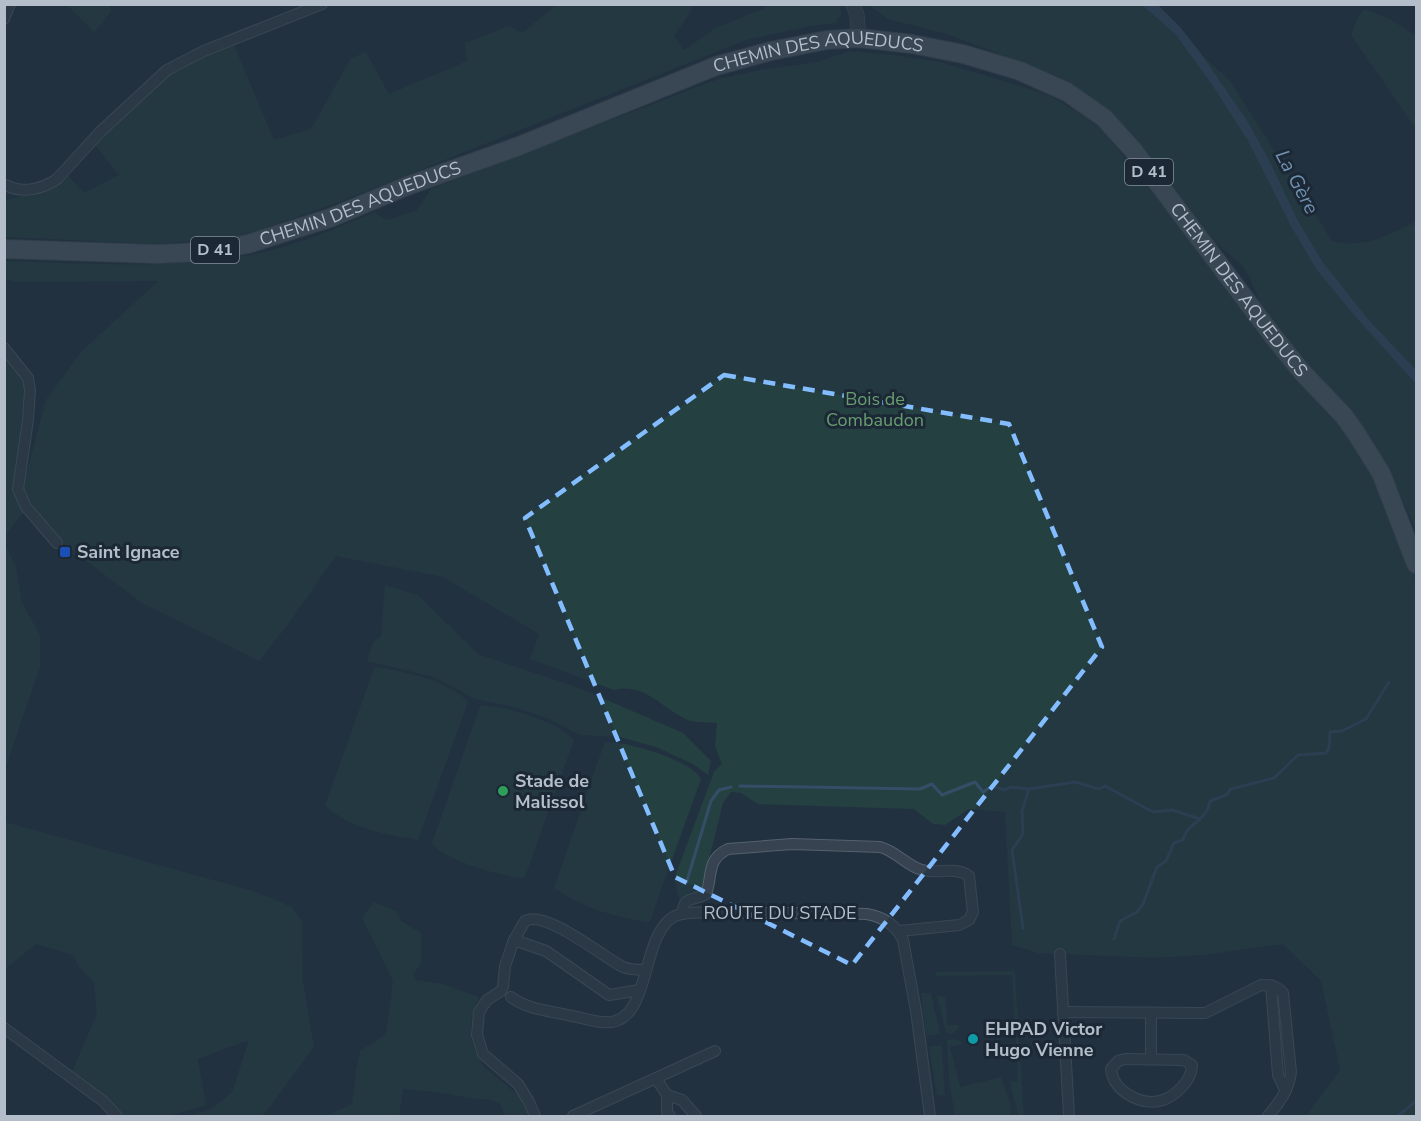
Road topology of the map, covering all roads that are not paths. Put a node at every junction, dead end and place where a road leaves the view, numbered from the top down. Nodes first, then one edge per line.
1 (10, 4) edge
2 (322, 4) edge
3 (853, 4) edge
4 (4, 19) edge
5 (859, 38) junction
6 (5, 184) edge
7 (4, 249) edge
8 (4, 348) edge
9 (57, 543) dead end
10 (1416, 564) edge
11 (682, 914) junction
12 (899, 931) junction
13 (514, 940) junction
14 (1060, 954) dead end
15 (646, 970) junction
16 (640, 990) junction
17 (511, 997) dead end
18 (1063, 1012) junction
19 (1151, 1014) junction
20 (4, 1028) edge
21 (715, 1051) dead end
22 (1151, 1059) junction
23 (657, 1080) junction
24 (667, 1095) junction
25 (117, 1116) edge
26 (535, 1116) edge
27 (573, 1116) edge
28 (670, 1116) edge
29 (696, 1116) edge
30 (930, 1116) edge
31 (1069, 1116) edge
32 (1268, 1116) edge

1 - 4 street
2 - 6 street
3 - 5 street
5 - 7 main road, CHEMIN DES AQUEDUCS / D 41
5 - 10 main road, CHEMIN DES AQUEDUCS / D 41
8 - 9 street
11 - 12 street, ROUTE DU STADE
11 - 12 street
11 - 15 street, ROUTE DU STADE
12 - 30 street
13 - 15 street
13 - 16 street
13 - 26 street
14 - 18 street
15 - 16 street, ROUTE DU STADE
16 - 17 street, ROUTE DU STADE
18 - 19 street
18 - 31 street
19 - 22 street
19 - 32 street
20 - 25 street
21 - 23 street
22 - 22 street
23 - 24 street
23 - 27 street
24 - 28 street
24 - 29 street

